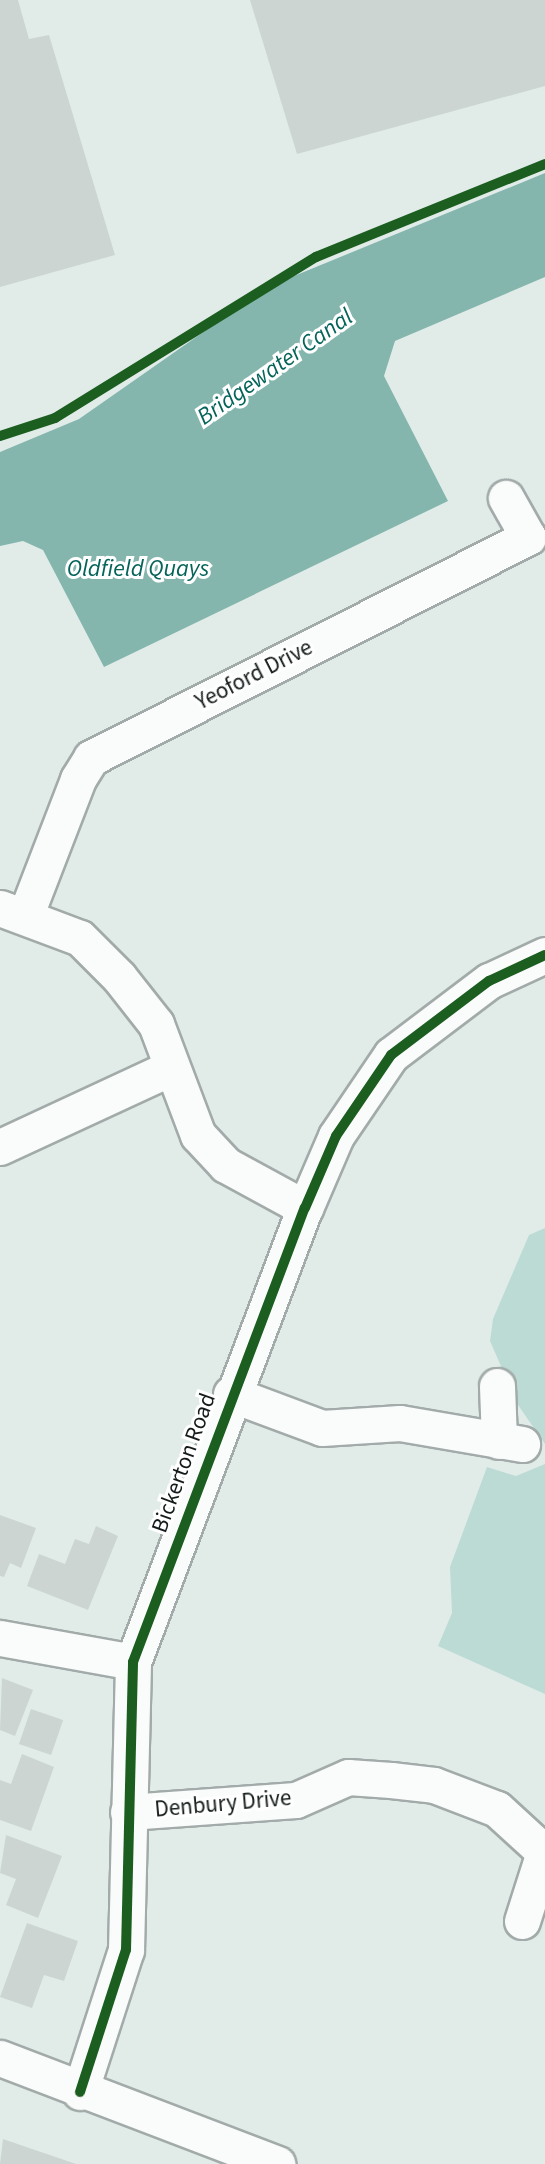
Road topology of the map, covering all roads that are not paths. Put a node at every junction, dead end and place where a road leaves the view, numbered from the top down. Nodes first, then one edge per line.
1 (506, 498) dead end
2 (13, 911) edge
3 (545, 956) edge
4 (170, 1068) junction
5 (0, 1147) edge
6 (304, 1208) junction
7 (497, 1386) dead end
8 (232, 1394) junction
9 (0, 1637) edge
10 (133, 1662) junction
11 (128, 1812) junction
12 (544, 1852) edge
13 (522, 1921) dead end
14 (0, 2058) edge
15 (80, 2092) junction
16 (277, 2164) edge

1 - 2 street, Yeoford Drive
2 - 4 street
3 - 6 street, Bickerton Road
4 - 5 street
4 - 6 street
6 - 8 street, Bickerton Road
7 - 8 street
8 - 10 street, Bickerton Road
9 - 10 street
10 - 11 street, Bickerton Road
11 - 12 street, Denbury Drive
11 - 15 street, Bickerton Road
12 - 13 street, Denbury Drive
14 - 15 street
15 - 16 street

